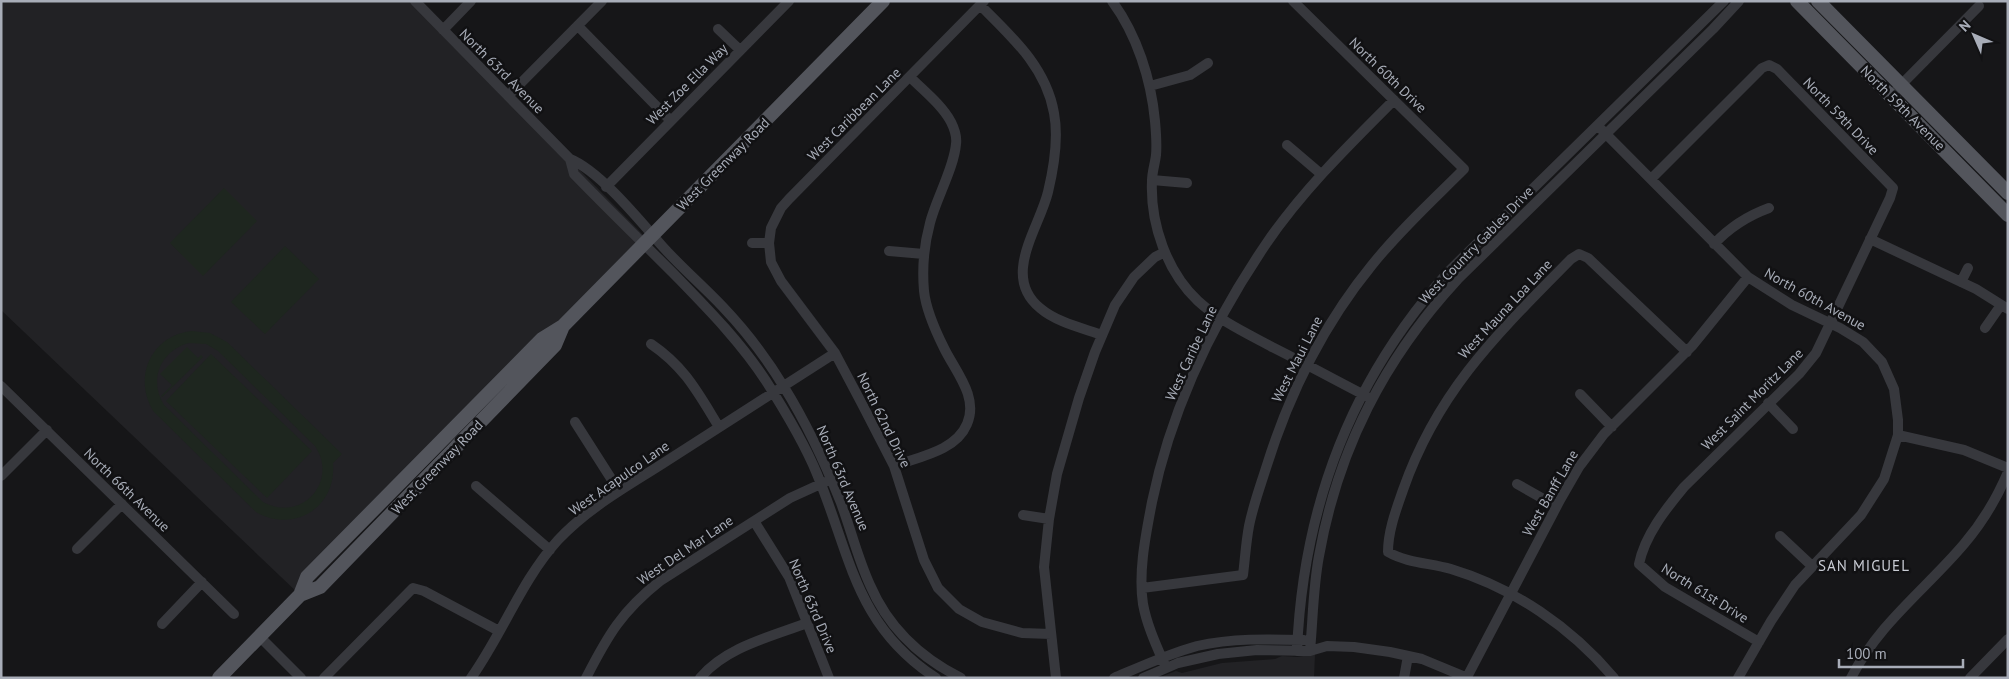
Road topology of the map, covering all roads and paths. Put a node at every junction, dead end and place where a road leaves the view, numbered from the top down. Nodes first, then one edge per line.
1 (415, 1) edge
2 (471, 1) edge
3 (602, 1) edge
4 (789, 1) edge
5 (883, 1) edge
6 (1293, 1) edge
7 (1724, 1) edge
8 (1739, 1) edge
9 (1797, 1) edge
10 (1818, 1) edge
11 (1113, 2) edge
12 (982, 3) edge
13 (1979, 6) dead end
14 (578, 26) junction
15 (718, 29) dead end
16 (443, 30) junction
17 (740, 50) junction
18 (1208, 63) dead end
19 (910, 78) junction
20 (1901, 84) junction
21 (1150, 86) junction
22 (1890, 95) junction
23 (508, 96) junction
24 (1394, 100) junction
25 (670, 120) junction
26 (1598, 126) junction
27 (1606, 134) junction
28 (1287, 145) dead end
29 (570, 159) junction
30 (1464, 169) joint
31 (1321, 174) junction
32 (1651, 179) junction
33 (1152, 180) junction
34 (1187, 183) dead end
35 (606, 187) junction
36 (1892, 188) joint
37 (2008, 193) edge
38 (1769, 208) dead end
39 (2008, 215) edge
40 (1870, 239) junction
41 (648, 240) junction
42 (752, 242) dead end
43 (769, 243) junction
44 (1714, 244) junction
45 (889, 251) dead end
46 (1165, 252) junction
47 (924, 254) junction
48 (1968, 268) dead end
49 (1748, 276) junction
50 (1961, 282) junction
51 (2004, 307) edge
52 (1220, 319) junction
53 (1830, 324) junction
54 (563, 326) junction
55 (1985, 328) dead end
56 (1102, 335) junction
57 (651, 344) dead end
58 (1687, 352) junction
59 (834, 353) junction
60 (1306, 364) junction
61 (1, 386) edge
62 (784, 386) junction
63 (773, 393) junction
64 (1362, 394) junction
65 (1580, 394) dead end
66 (1371, 399) junction
67 (1768, 403) junction
68 (575, 422) dead end
69 (719, 427) junction
70 (1612, 427) junction
71 (1793, 429) dead end
72 (46, 430) junction
73 (1898, 435) junction
74 (425, 459) junction
75 (894, 466) junction
76 (2008, 468) edge
77 (2008, 472) edge
78 (431, 473) junction
79 (1, 476) edge
80 (831, 479) junction
81 (821, 484) junction
82 (1517, 484) dead end
83 (476, 486) dead end
84 (619, 491) junction
85 (122, 504) junction
86 (1556, 506) junction
87 (1023, 515) dead end
88 (1049, 519) junction
89 (754, 521) junction
90 (1780, 536) dead end
91 (77, 549) dead end
92 (550, 550) junction
93 (1639, 564) joint
94 (1812, 566) junction
95 (202, 582) junction
96 (1142, 588) junction
97 (1510, 594) junction
98 (300, 595) junction
99 (234, 614) dead end
100 (807, 623) junction
101 (162, 624) dead end
102 (499, 631) junction
103 (1051, 634) junction
104 (260, 636) junction
105 (2008, 639) edge
106 (1298, 640) junction
107 (1759, 642) junction
108 (1310, 645) junction
109 (1297, 651) junction
110 (1408, 656) junction
111 (1162, 657) junction
112 (1166, 668) junction
113 (1467, 677) edge
114 (219, 678) edge
115 (301, 678) edge
116 (324, 678) edge
117 (471, 678) edge
118 (586, 678) edge
119 (700, 678) edge
120 (829, 678) edge
121 (936, 678) edge
122 (961, 678) edge
123 (1056, 678) edge
124 (1114, 678) edge
125 (1143, 678) edge
126 (1404, 678) edge
127 (1614, 678) edge
128 (1738, 678) edge
129 (1851, 678) edge
130 (1971, 678) edge

1 - 16 street, North 63rd Avenue
2 - 16 street
3 - 14 street
4 - 17 street, West Zoe Ella Way
5 - 41 main road, West Greenway Road
6 - 24 street, North 60th Drive
7 - 26 street, West Country Gables Drive
8 - 27 street, West Country Gables Drive
9 - 22 main road, North 59th Avenue
10 - 20 main road, North 59th Avenue
11 - 21 street
12 - 19 street, West Caribbean Lane
12 - 56 street
13 - 20 street
14 - 23 street
14 - 25 street
15 - 17 street
16 - 23 street, North 63rd Avenue
17 - 25 street, West Zoe Ella Way
18 - 21 street
19 - 43 street, West Caribbean Lane
19 - 47 street
20 - 22 street
20 - 37 main road, North 59th Avenue
21 - 33 street
22 - 39 main road, North 59th Avenue
23 - 29 street, North 63rd Avenue
24 - 30 street, North 60th Drive
24 - 31 street, West Caribe Lane
25 - 35 street, West Zoe Ella Way
26 - 27 street, North 60th Avenue
26 - 64 street, West Country Gables Drive
27 - 32 street, North 60th Avenue
27 - 66 street, West Country Gables Drive
28 - 31 street
29 - 35 street, North 63rd Avenue
29 - 41 street, North 63rd Avenue
30 - 60 street, West Maui Lane
31 - 52 street, West Caribe Lane
32 - 36 street, North 59th Drive
32 - 44 street, North 60th Avenue
33 - 34 street
33 - 46 street
35 - 41 street, North 63rd Avenue
36 - 40 street, West Saint Moritz Lane
38 - 44 street
40 - 50 street
40 - 53 street, West Saint Moritz Lane
41 - 54 main road, West Greenway Road
41 - 62 street, North 63rd Avenue
41 - 63 street, North 63rd Avenue
42 - 43 street
43 - 59 street, North 62nd Drive
44 - 49 street, North 60th Avenue
45 - 47 street
46 - 52 street
46 - 56 street
47 - 75 street
48 - 50 street
49 - 53 street, North 60th Avenue
49 - 58 street, West Banff Lane
50 - 51 street
51 - 55 street
52 - 60 street
52 - 96 street, West Caribe Lane
53 - 67 street, West Saint Moritz Lane
53 - 73 street, North 60th Avenue
54 - 74 main road, West Greenway Road
54 - 78 main road, West Greenway Road
56 - 88 street
57 - 69 street
58 - 70 street, West Banff Lane
58 - 97 street, West Mauna Loa Lane
59 - 62 street, West Acapulco Lane
59 - 75 street, North 62nd Drive
60 - 64 street
60 - 96 street, West Maui Lane
61 - 72 street, North 66th Avenue
62 - 63 street, West Acapulco Lane
62 - 80 street, North 63rd Avenue
63 - 69 street, West Acapulco Lane
63 - 81 street, North 63rd Avenue
64 - 66 street
64 - 106 street, West Country Gables Drive
65 - 70 street
66 - 108 street, West Country Gables Drive
67 - 71 street
67 - 93 street, West Saint Moritz Lane
68 - 84 street
69 - 84 street, West Acapulco Lane
70 - 86 street, West Banff Lane
72 - 79 street
72 - 85 street, North 66th Avenue
73 - 76 street
73 - 94 street, North 60th Avenue
74 - 78 main road
74 - 98 main road, West Greenway Road
75 - 103 street, North 62nd Drive
77 - 129 street
78 - 98 main road, West Greenway Road
80 - 81 street, West Del Mar Lane
80 - 122 street, North 63rd Avenue
81 - 89 street, West Del Mar Lane
81 - 121 street, North 63rd Avenue
82 - 86 street
83 - 92 street
84 - 92 street, West Acapulco Lane
85 - 91 street
85 - 95 street, North 66th Avenue
86 - 97 street, West Banff Lane
87 - 88 street
88 - 103 street
89 - 100 street, North 63rd Drive
89 - 118 street, West Del Mar Lane
90 - 94 street
92 - 102 street, West Acapulco Lane
93 - 107 street, North 61st Drive
94 - 107 street, North 60th Avenue
95 - 99 street, North 66th Avenue
95 - 101 street
96 - 111 street, West Caribe Lane
97 - 113 street, West Banff Lane
97 - 127 street
98 - 104 main road, West Greenway Road
100 - 119 street
100 - 120 street, North 63rd Drive
102 - 116 street
102 - 117 street, West Acapulco Lane
103 - 123 street
104 - 114 main road, West Greenway Road
104 - 115 street
105 - 130 street
106 - 108 street
106 - 109 street, West Country Gables Drive
106 - 111 street
107 - 128 street, North 60th Avenue
108 - 109 street
108 - 110 street
109 - 112 street
110 - 113 street
110 - 126 street
111 - 112 street, West Caribe Lane
111 - 124 street
112 - 125 street

